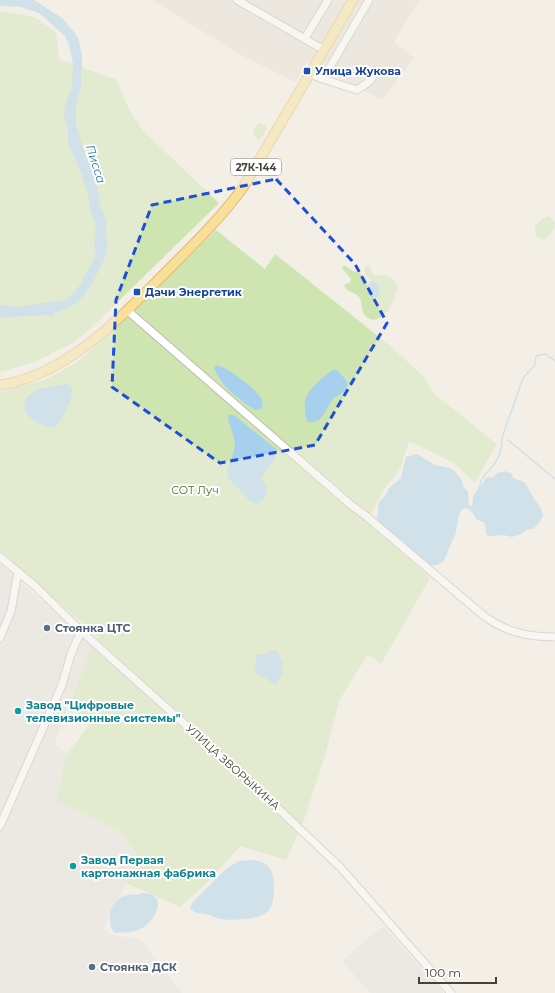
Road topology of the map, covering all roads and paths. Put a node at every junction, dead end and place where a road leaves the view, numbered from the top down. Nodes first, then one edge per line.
1 (237, 0) edge
2 (328, 0) edge
3 (353, 0) edge
4 (369, 0) edge
5 (305, 38) junction
6 (324, 50) junction
7 (377, 70) dead end
8 (310, 74) junction
9 (323, 79) junction
10 (128, 311) junction
11 (0, 385) edge
12 (0, 557) edge
13 (18, 572) junction
14 (81, 631) junction
15 (555, 637) edge
16 (0, 638) edge
17 (0, 826) edge
18 (451, 993) edge

1 - 5 street
2 - 5 street
3 - 6 main road, 27К-144
4 - 9 street
5 - 6 street
6 - 8 main road, 27К-144
7 - 9 street
8 - 9 street
8 - 10 main road, 27К-144
10 - 11 main road, 27К-144
10 - 15 street
12 - 13 street, УЛИЦА ЗВОРЫКИНА
13 - 14 street, УЛИЦА ЗВОРЫКИНА
13 - 16 street
14 - 17 street
14 - 18 street, УЛИЦА ЗВОРЫКИНА

